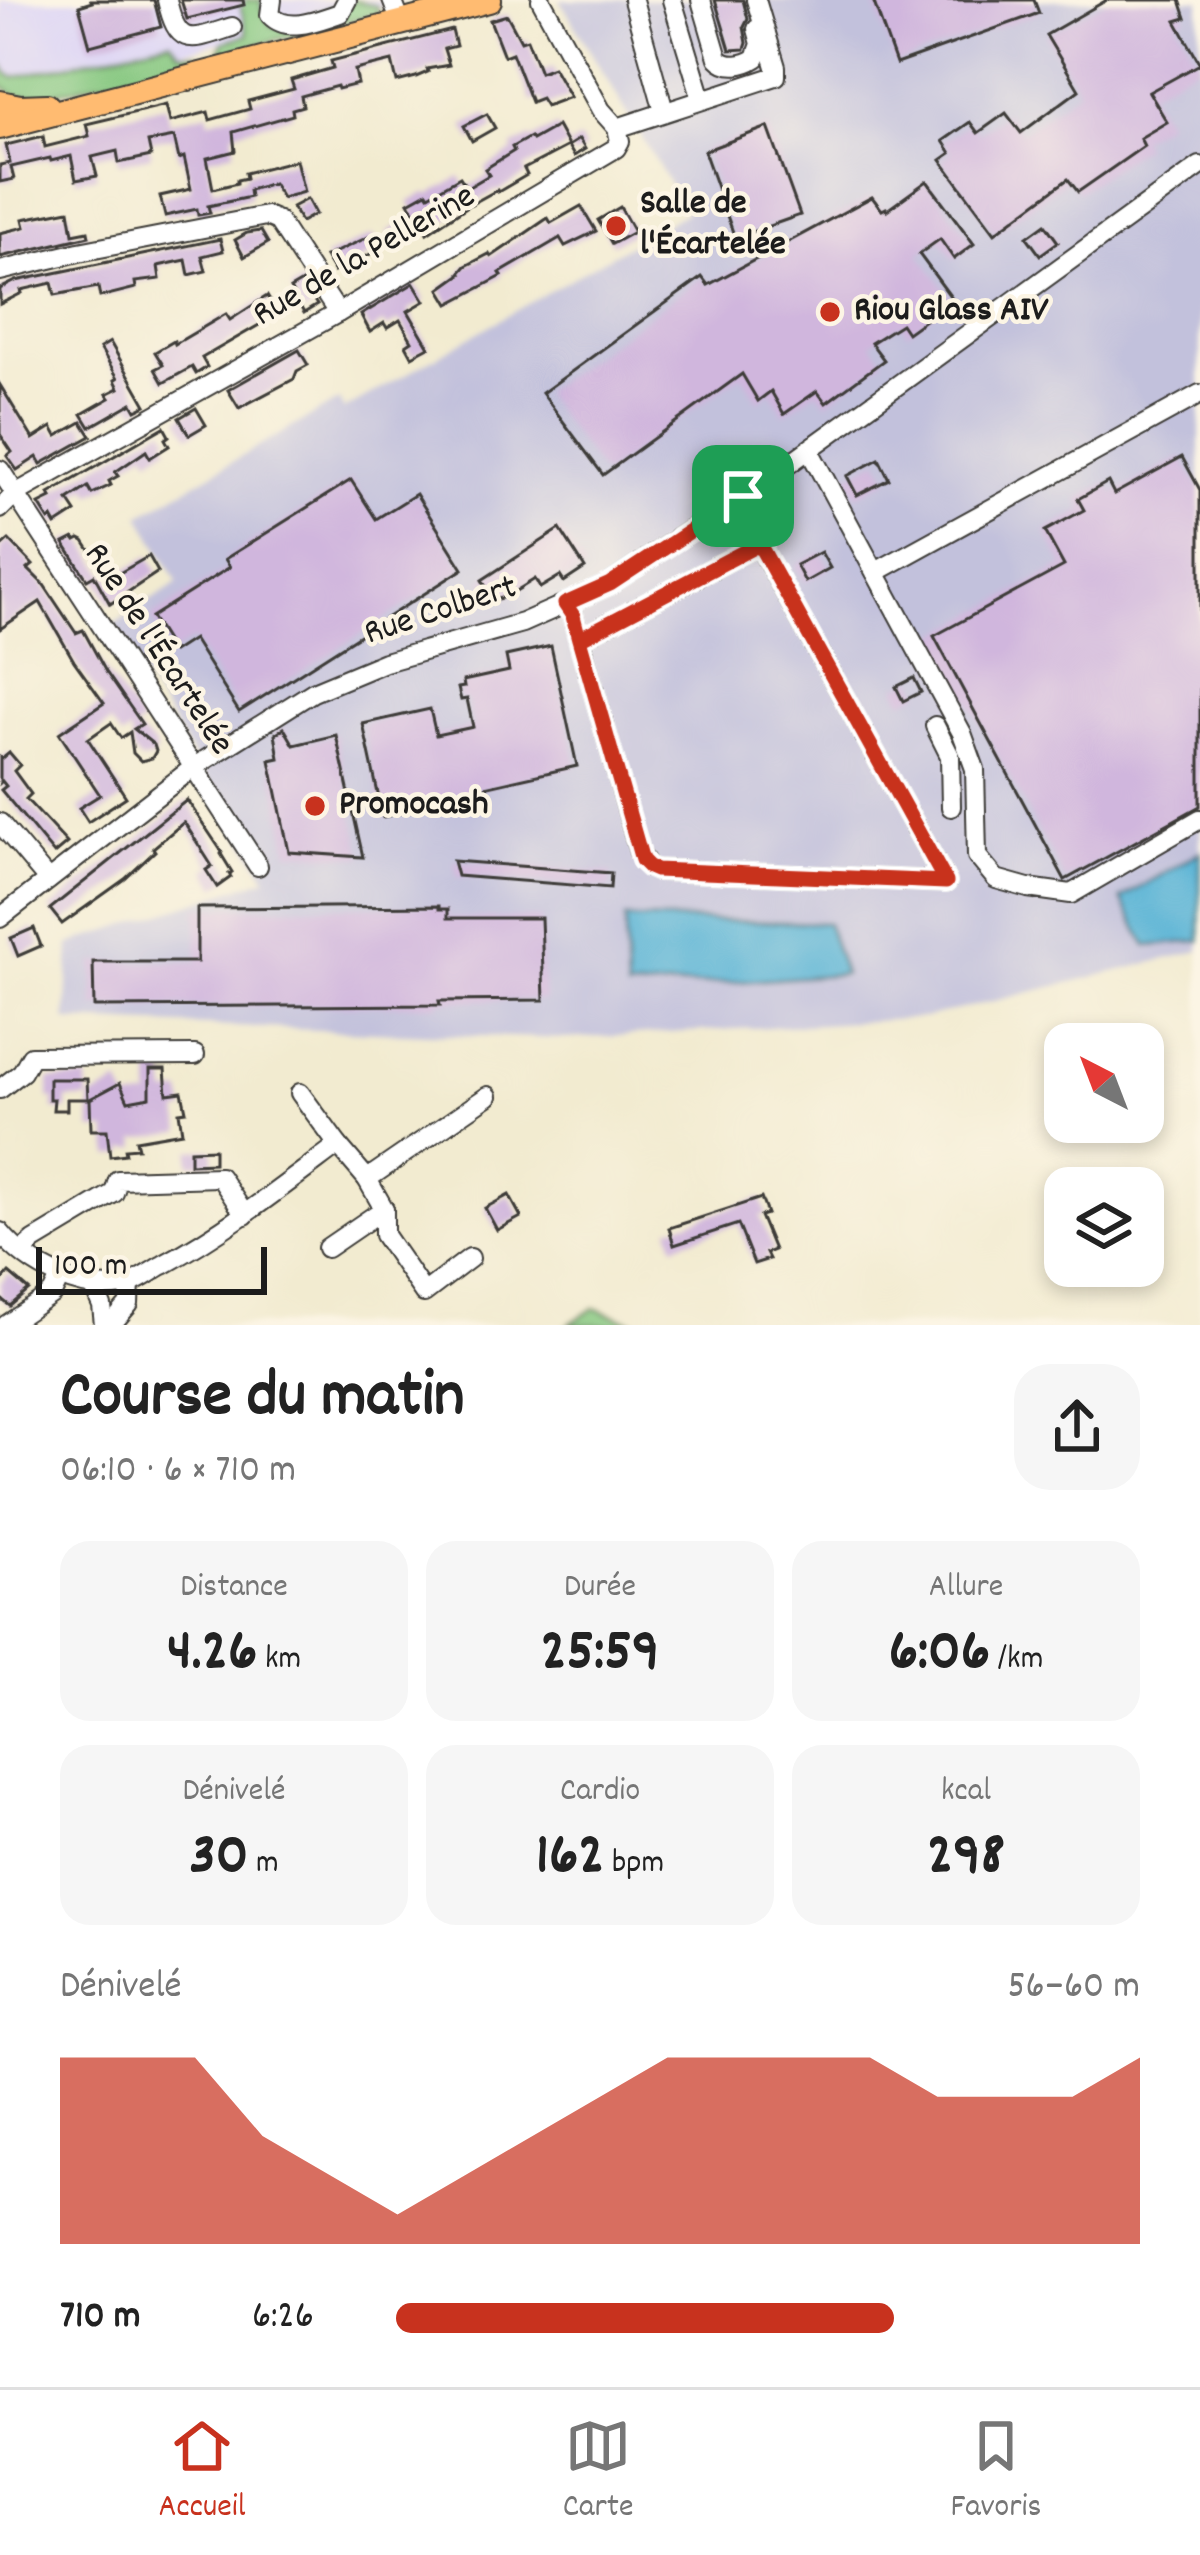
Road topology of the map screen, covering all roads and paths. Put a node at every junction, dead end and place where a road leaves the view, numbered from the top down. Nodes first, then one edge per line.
1 (166, 0) edge
2 (272, 0) edge
3 (347, 0) edge
4 (489, 0) edge
5 (541, 0) edge
6 (633, 0) edge
7 (672, 0) edge
8 (701, 0) edge
9 (753, 0) edge
10 (397, 12) edge
11 (232, 27) dead end
12 (204, 36) junction
13 (213, 73) junction
14 (702, 99) junction
15 (0, 103) edge
16 (86, 104) junction
17 (664, 111) junction
18 (0, 127) edge
19 (617, 128) junction
20 (1200, 166) edge
21 (0, 271) edge
22 (338, 313) junction
23 (1200, 394) edge
24 (809, 450) junction
25 (0, 470) edge
26 (15, 494) junction
27 (743, 496) junction
28 (0, 509) edge
29 (759, 544) junction
30 (876, 572) junction
31 (565, 604) junction
32 (579, 639) junction
33 (934, 726) dead end
34 (194, 767) junction
35 (951, 807) dead end
36 (1200, 819) edge
37 (0, 823) edge
38 (258, 866) dead end
39 (48, 880) junction
40 (0, 918) edge
41 (195, 1055) dead end
42 (0, 1089) edge
43 (300, 1093) dead end
44 (488, 1096) dead end
45 (338, 1145) junction
46 (367, 1179) junction
47 (384, 1208) junction
48 (245, 1215) junction
49 (0, 1232) edge
50 (327, 1248) dead end
51 (21, 1252) junction
52 (470, 1258) dead end
53 (60, 1276) junction
54 (130, 1283) junction
55 (93, 1286) junction
56 (5, 1325) edge
57 (108, 1325) edge

1 - 12 street
2 - 3 street
4 - 10 main road
5 - 19 street
6 - 17 street
7 - 14 street
8 - 9 street
9 - 14 street
10 - 13 main road
11 - 12 street
12 - 13 street
13 - 16 main road
14 - 17 street
15 - 16 main road
16 - 18 main road
17 - 19 street
19 - 22 street, Rue de la Pellerine
20 - 24 street, Rue Colbert
21 - 22 street
22 - 26 street, Rue de la Pellerine
23 - 30 street
24 - 27 street, Rue Colbert
24 - 30 street
25 - 26 street, Rue de l'Écartelée
26 - 28 street, Rue de la Pellerine
26 - 34 street, Rue de l'Écartelée
27 - 29 street
27 - 31 street, Rue Colbert
29 - 32 street
29 - 32 street
30 - 36 street
31 - 32 street
31 - 34 street, Rue Colbert
33 - 35 street
34 - 38 street, Rue de l'Écartelée
34 - 39 street, Rue Colbert
37 - 39 street
39 - 40 street, Rue Colbert
41 - 42 street
43 - 45 street
44 - 46 street
45 - 46 street
45 - 48 street
46 - 47 street
47 - 50 street
47 - 52 street
48 - 51 street
48 - 54 street
49 - 51 street
51 - 53 street
53 - 55 street
53 - 56 street
54 - 55 street
54 - 57 street
55 - 57 street

